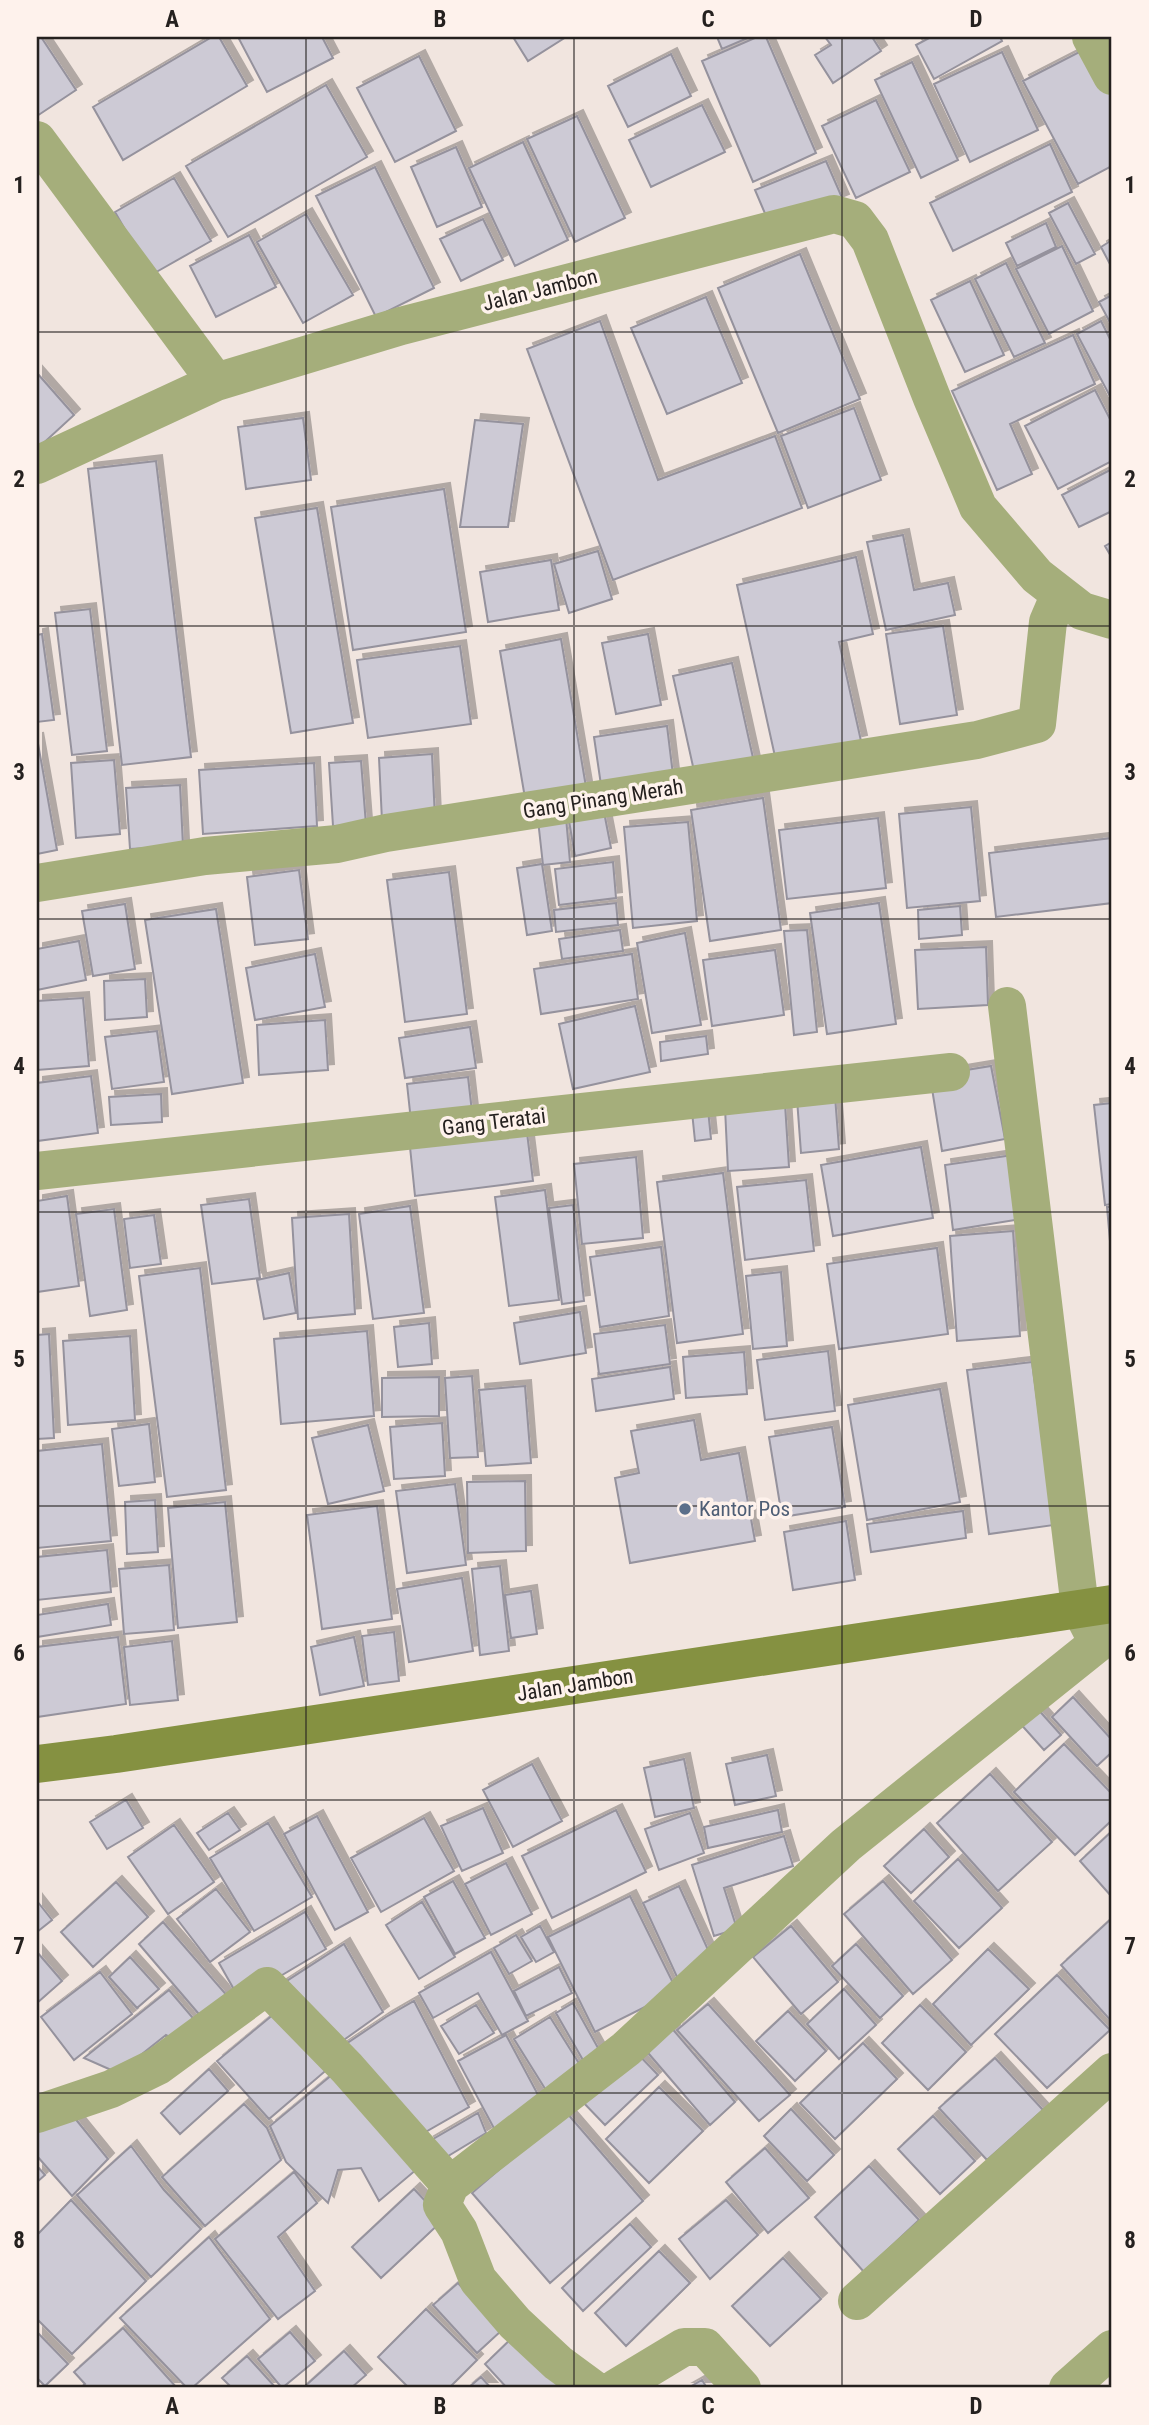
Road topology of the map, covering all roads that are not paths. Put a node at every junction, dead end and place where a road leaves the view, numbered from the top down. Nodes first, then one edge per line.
1 (1091, 37) edge
2 (1112, 76) edge
3 (37, 140) edge
4 (216, 382) junction
5 (37, 465) edge
6 (1060, 594) junction
7 (1112, 620) edge
8 (37, 883) edge
9 (1007, 1006) dead end
10 (951, 1072) dead end
11 (37, 1171) edge
12 (1096, 1606) edge
13 (1105, 1650) edge
14 (37, 1764) edge
15 (1112, 2071) edge
16 (37, 2114) edge
17 (450, 2185) junction
18 (857, 2301) dead end
19 (1112, 2349) edge
20 (592, 2388) edge
21 (616, 2388) edge
22 (742, 2388) edge
23 (1068, 2388) edge

1 - 2 street
3 - 4 street
4 - 5 street, Jalan Jambon
4 - 6 street, Jalan Jambon
6 - 7 street, Jalan Jambon
6 - 8 street, Gang Pinang Merah
9 - 12 street
10 - 11 street, Gang Teratai
12 - 13 street
12 - 14 main road, Jalan Jambon
13 - 17 street
15 - 18 street
16 - 17 street
17 - 20 street
19 - 23 street
21 - 22 street

